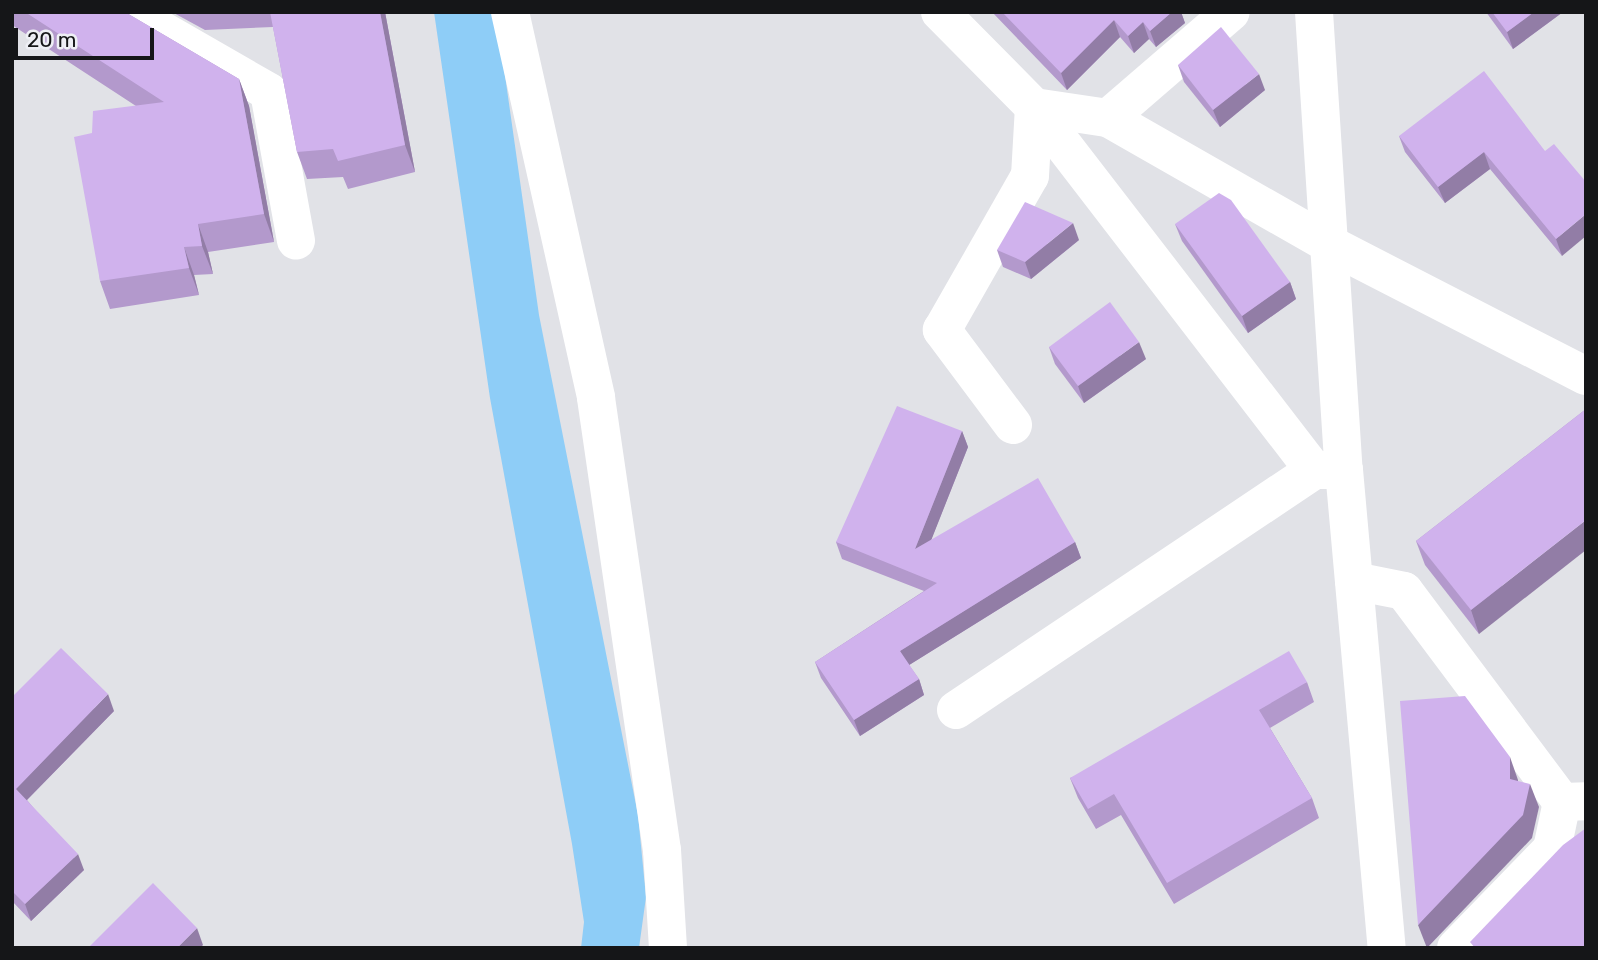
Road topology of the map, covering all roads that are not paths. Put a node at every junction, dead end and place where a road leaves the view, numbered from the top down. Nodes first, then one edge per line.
1 (130, 12) edge
2 (510, 12) edge
3 (940, 12) edge
4 (1231, 12) edge
5 (1314, 12) edge
6 (1034, 107) junction
7 (1108, 118) junction
8 (296, 241) dead end
9 (1327, 243) junction
10 (1586, 376) edge
11 (1013, 425) dead end
12 (1329, 470) junction
13 (1354, 581) junction
14 (957, 710) dead end
15 (1574, 802) edge
16 (668, 948) edge
17 (1387, 948) edge
18 (1456, 948) edge

1 - 8 street
2 - 16 street
3 - 6 street
4 - 7 street
5 - 9 street
6 - 7 street
6 - 11 street
6 - 12 street
7 - 9 street
9 - 10 street
9 - 12 street
12 - 13 street
12 - 14 street
13 - 15 street
13 - 17 street
15 - 18 street

